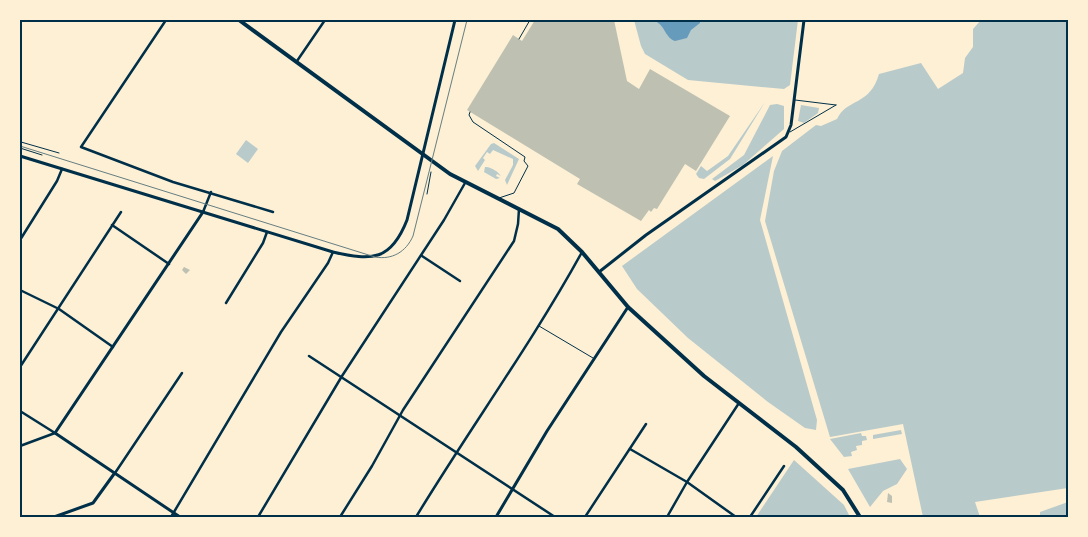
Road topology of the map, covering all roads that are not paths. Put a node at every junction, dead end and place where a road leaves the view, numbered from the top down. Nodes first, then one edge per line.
1 (166, 20) edge
2 (239, 20) edge
3 (324, 20) edge
4 (455, 20) edge
5 (530, 20) edge
6 (804, 20) edge
7 (519, 39) dead end
8 (297, 61) junction
9 (794, 100) junction
10 (470, 112) dead end
11 (789, 132) junction
12 (422, 155) junction
13 (20, 156) edge
14 (62, 169) junction
15 (465, 183) junction
16 (211, 192) junction
17 (496, 199) junction
18 (519, 209) junction
19 (121, 212) dead end
20 (203, 212) junction
21 (272, 212) dead end
22 (112, 225) junction
23 (267, 230) junction
24 (20, 240) edge
25 (333, 252) junction
26 (582, 252) junction
27 (422, 256) junction
28 (169, 264) junction
29 (599, 272) junction
30 (460, 282) dead end
31 (20, 290) edge
32 (226, 303) dead end
33 (628, 307) junction
34 (59, 309) junction
35 (539, 326) junction
36 (114, 348) junction
37 (309, 356) dead end
38 (593, 358) junction
39 (20, 367) edge
40 (182, 372) dead end
41 (342, 376) junction
42 (739, 403) junction
43 (20, 411) edge
44 (399, 416) junction
45 (646, 424) dead end
46 (54, 434) junction
47 (20, 446) edge
48 (630, 449) junction
49 (456, 452) junction
50 (784, 466) dead end
51 (114, 474) junction
52 (687, 482) junction
53 (514, 489) junction
54 (173, 512) junction
55 (54, 517) edge
56 (171, 517) edge
57 (180, 517) edge
58 (258, 517) edge
59 (340, 517) edge
60 (416, 517) edge
61 (496, 517) edge
62 (555, 517) edge
63 (585, 517) edge
64 (668, 517) edge
65 (736, 517) edge
66 (750, 517) edge
67 (860, 517) edge

1 - 16 street
2 - 8 main road
3 - 8 street
4 - 12 street
5 - 7 lane
6 - 9 street
8 - 12 main road
9 - 11 street
9 - 11 lane
10 - 17 lane
11 - 29 street
12 - 15 main road
12 - 25 street
13 - 14 street
14 - 20 street
14 - 24 street
15 - 17 main road
15 - 27 street
16 - 20 street
16 - 21 street
17 - 18 main road
18 - 26 main road
18 - 44 street
19 - 22 street
20 - 23 street
20 - 28 street
22 - 28 street
22 - 34 street
23 - 25 street
23 - 32 street
25 - 54 street
26 - 29 main road
26 - 35 street
27 - 30 street
27 - 41 street
28 - 36 street
29 - 33 main road
31 - 34 street
33 - 38 street
33 - 42 main road
34 - 36 street
34 - 39 street
35 - 38 lane
35 - 49 street
36 - 46 street
37 - 41 street
38 - 53 street
40 - 51 street
41 - 44 street
41 - 58 street
42 - 52 street
42 - 67 main road
43 - 46 street
44 - 49 street
44 - 59 street
45 - 48 street
46 - 47 street
46 - 51 street
48 - 52 street
48 - 63 street
49 - 53 street
49 - 60 street
50 - 66 street
51 - 54 street
51 - 55 street
52 - 64 street
52 - 65 street
53 - 61 street
53 - 62 street
54 - 56 street
54 - 57 street

